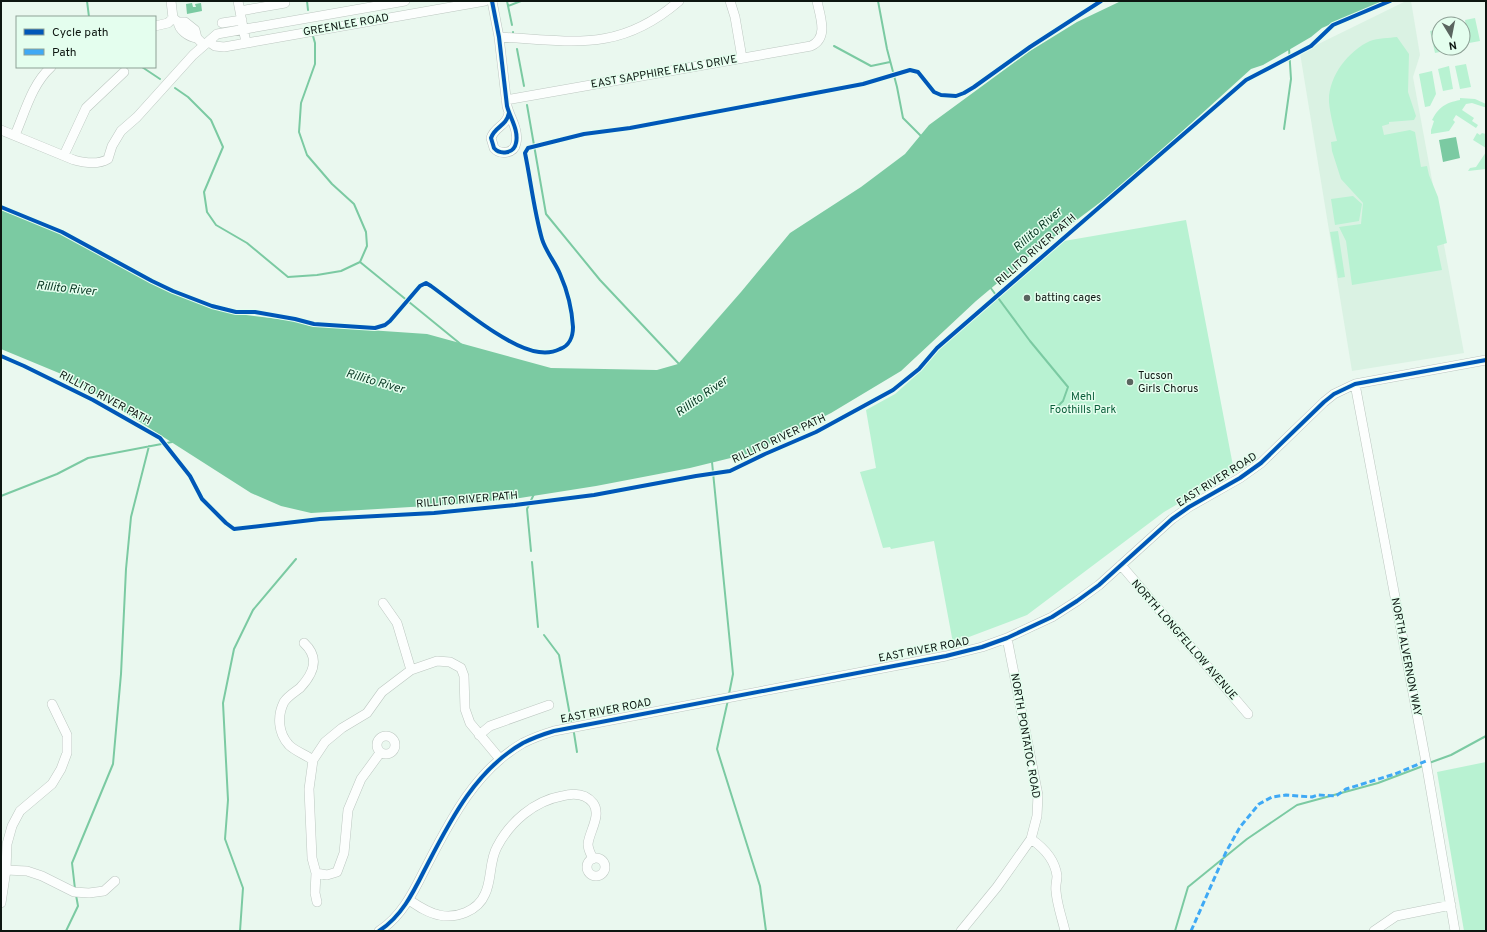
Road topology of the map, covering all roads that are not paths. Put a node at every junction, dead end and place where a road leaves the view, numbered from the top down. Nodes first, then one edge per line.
1 (171, 1) edge
2 (238, 1) edge
3 (405, 1) edge
4 (485, 1) edge
5 (492, 1) edge
6 (679, 1) edge
7 (730, 1) edge
8 (817, 1) edge
9 (285, 3) dead end
10 (387, 3) edge
11 (241, 15) junction
12 (390, 18) junction
13 (175, 20) junction
14 (222, 23) dead end
15 (156, 26) edge
16 (243, 29) junction
17 (499, 37) junction
18 (206, 43) junction
19 (246, 43) junction
20 (742, 58) junction
21 (50, 68) edge
22 (124, 72) dead end
23 (506, 100) junction
24 (509, 113) dead end
25 (1, 130) edge
26 (15, 135) junction
27 (64, 155) junction
28 (1486, 360) edge
29 (1355, 384) junction
30 (1121, 565) junction
31 (383, 603) dead end
32 (1007, 638) junction
33 (304, 643) dead end
34 (411, 670) junction
35 (52, 704) dead end
36 (549, 705) dead end
37 (1248, 714) dead end
38 (479, 735) junction
39 (380, 753) dead end
40 (500, 759) junction
41 (313, 760) junction
42 (1031, 839) junction
43 (593, 859) dead end
44 (6, 870) junction
45 (316, 873) junction
46 (115, 881) dead end
47 (409, 900) junction
48 (317, 902) dead end
49 (1, 903) edge
50 (1451, 905) junction
51 (379, 931) edge
52 (961, 931) edge
53 (1065, 931) edge
54 (1374, 931) edge
55 (1455, 931) edge

1 - 13 street
2 - 11 street
3 - 10 street, GREENLEE ROAD
4 - 12 street, GREENLEE ROAD
5 - 17 street
6 - 17 street
7 - 20 street
8 - 20 street, EAST SAPPHIRE FALLS DRIVE
9 - 11 street
10 - 12 street
10 - 16 street, GREENLEE ROAD
11 - 14 street
11 - 16 street
12 - 19 street, GREENLEE ROAD
13 - 15 street
13 - 18 street
16 - 18 street, GREENLEE ROAD
16 - 19 street
17 - 23 street
18 - 19 street, GREENLEE ROAD
18 - 27 street, GREENLEE ROAD
20 - 23 street, EAST SAPPHIRE FALLS DRIVE
21 - 26 street
22 - 27 street
23 - 24 street
25 - 26 street
26 - 27 street
28 - 29 street, EAST RIVER ROAD
29 - 30 street, EAST RIVER ROAD
29 - 50 street, NORTH ALVERNON WAY
30 - 32 street, EAST RIVER ROAD
30 - 37 street, NORTH LONGFELLOW AVENUE
31 - 34 street
32 - 40 street, EAST RIVER ROAD
32 - 42 street, NORTH PONTATOC ROAD
33 - 41 street
34 - 38 street
34 - 41 street
35 - 44 street
36 - 38 street
38 - 40 street
39 - 45 street
40 - 47 street, EAST RIVER ROAD
41 - 45 street
42 - 52 street, NORTH PONTATOC ROAD
42 - 53 street
43 - 47 street
44 - 46 street
44 - 49 street
45 - 48 street
47 - 51 street, EAST RIVER ROAD
50 - 54 street
50 - 55 street, NORTH ALVERNON WAY

